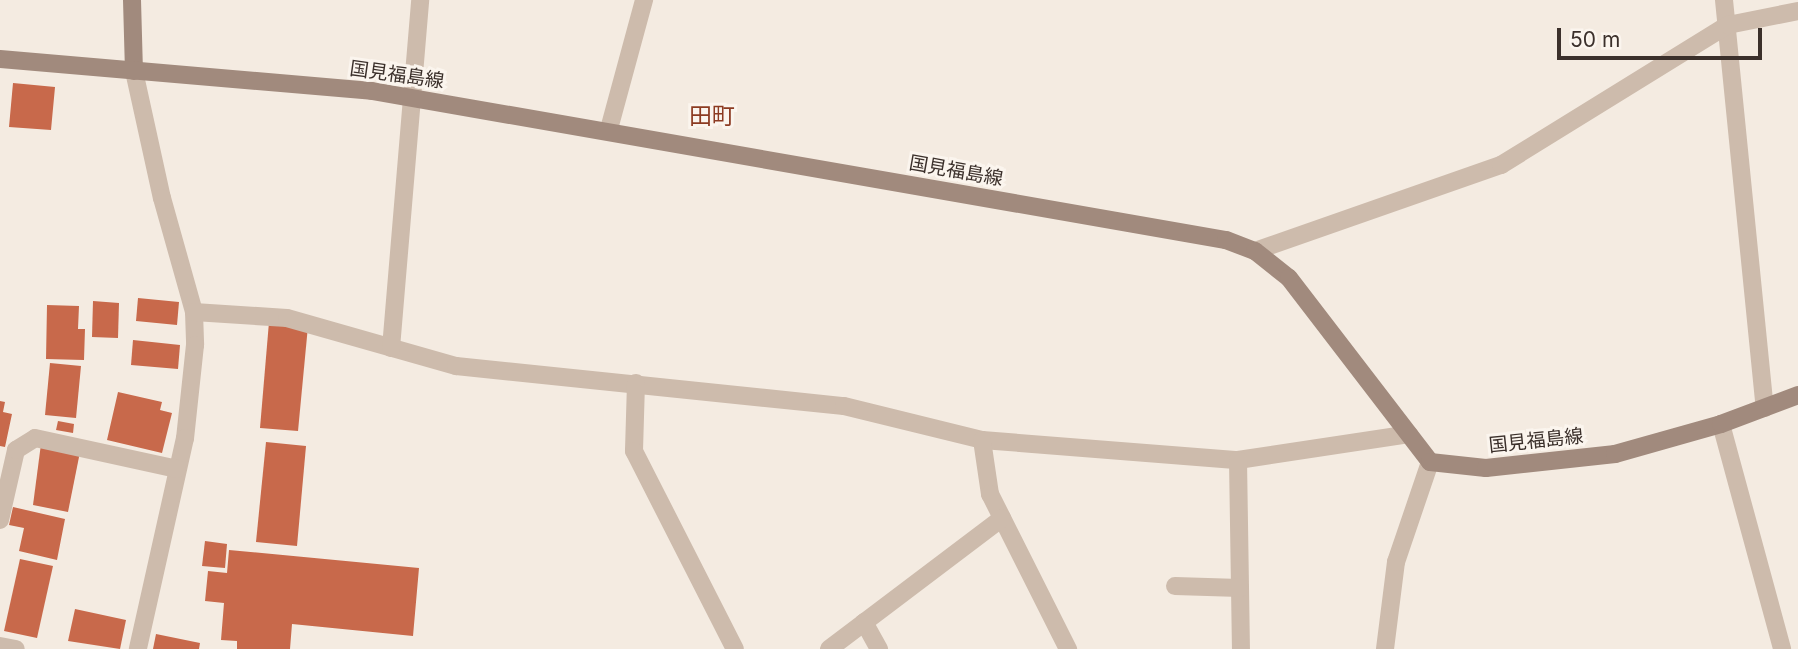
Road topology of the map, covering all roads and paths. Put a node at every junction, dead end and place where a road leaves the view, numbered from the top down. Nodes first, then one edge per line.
1 (132, 0) edge
2 (420, 0) edge
3 (644, 0) edge
4 (1724, 0) edge
5 (1798, 11) edge
6 (1728, 25) junction
7 (0, 59) edge
8 (134, 71) junction
9 (409, 97) junction
10 (609, 129) junction
11 (1255, 251) junction
12 (194, 312) junction
13 (391, 348) junction
14 (636, 383) junction
15 (1798, 395) edge
16 (1765, 408) junction
17 (1721, 424) junction
18 (1409, 434) junction
19 (982, 440) junction
20 (1238, 460) junction
21 (1430, 461) junction
22 (177, 469) junction
23 (1002, 518) junction
24 (0, 520) edge
25 (1175, 586) dead end
26 (1240, 588) junction
27 (864, 622) junction
28 (0, 646) edge
29 (16, 649) edge
30 (138, 649) edge
31 (735, 649) edge
32 (829, 649) edge
33 (879, 649) edge
34 (1068, 649) edge
35 (1241, 649) edge
36 (1385, 649) edge
37 (1782, 649) edge

1 - 8 main road
2 - 9 street
3 - 10 street
4 - 6 street
5 - 6 street
6 - 11 street
6 - 16 street
7 - 8 main road, 国見福島線
8 - 9 main road, 国見福島線
8 - 12 street
9 - 10 main road, 国見福島線
9 - 13 street
10 - 11 main road, 国見福島線
11 - 18 main road, 国見福島線
12 - 13 street
12 - 22 street
13 - 14 street
14 - 19 street
14 - 31 street
15 - 16 main road, 国見福島線
16 - 17 main road, 国見福島線
17 - 21 main road, 国見福島線
17 - 37 street
18 - 20 street
18 - 21 main road, 国見福島線
19 - 20 street
19 - 23 street
20 - 26 street
21 - 36 street
22 - 24 street
22 - 30 street
23 - 27 street
23 - 34 street
25 - 26 street
26 - 35 street
27 - 32 street
27 - 33 street
28 - 29 street

